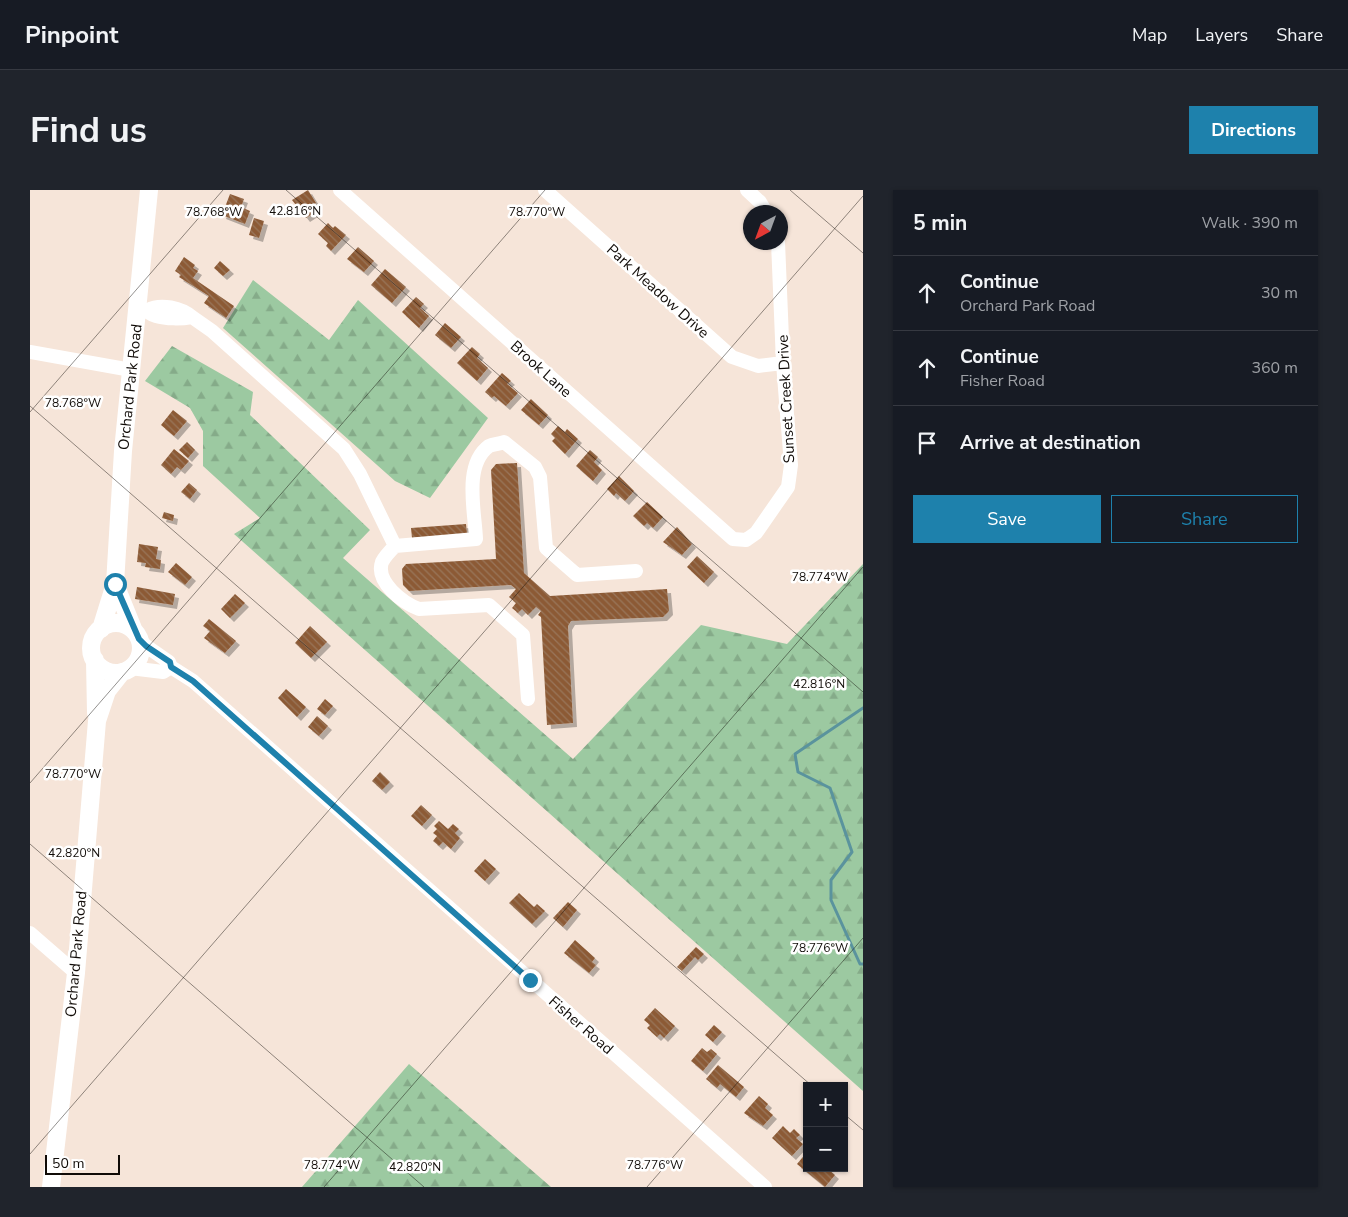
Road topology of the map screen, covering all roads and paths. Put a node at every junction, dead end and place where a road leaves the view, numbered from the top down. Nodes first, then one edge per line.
1 (149, 190) edge
2 (340, 190) edge
3 (544, 190) edge
4 (747, 190) edge
5 (762, 205) edge
6 (778, 250) edge
7 (143, 308) junction
8 (30, 352) edge
9 (783, 363) junction
10 (131, 370) junction
11 (746, 540) joint
12 (395, 546) junction
13 (636, 571) dead end
14 (115, 584) junction
15 (101, 628) junction
16 (137, 635) junction
17 (95, 660) junction
18 (171, 667) junction
19 (126, 670) junction
20 (528, 699) dead end
21 (97, 721) junction
22 (30, 934) edge
23 (76, 974) junction
24 (51, 1187) edge
25 (765, 1187) edge

1 - 7 main road, Orchard Park Road
2 - 11 street, Brook Lane
3 - 9 street, Park Meadow Drive
4 - 5 street
6 - 9 street, Sunset Creek Drive
7 - 10 main road, Orchard Park Road
7 - 12 street
8 - 10 street
9 - 11 street, Sunset Creek Drive
10 - 14 main road, Orchard Park Road
12 - 13 street
12 - 20 street
14 - 15 main road, Orchard Park Road
14 - 16 main road, Orchard Park Road
15 - 16 main road
15 - 17 main road
16 - 18 street, Fisher Road
16 - 19 main road
17 - 19 main road
17 - 21 main road, Orchard Park Road
18 - 19 street
18 - 25 street, Fisher Road
19 - 21 main road, Orchard Park Road
21 - 23 main road, Orchard Park Road
22 - 23 street
23 - 24 main road, Orchard Park Road

